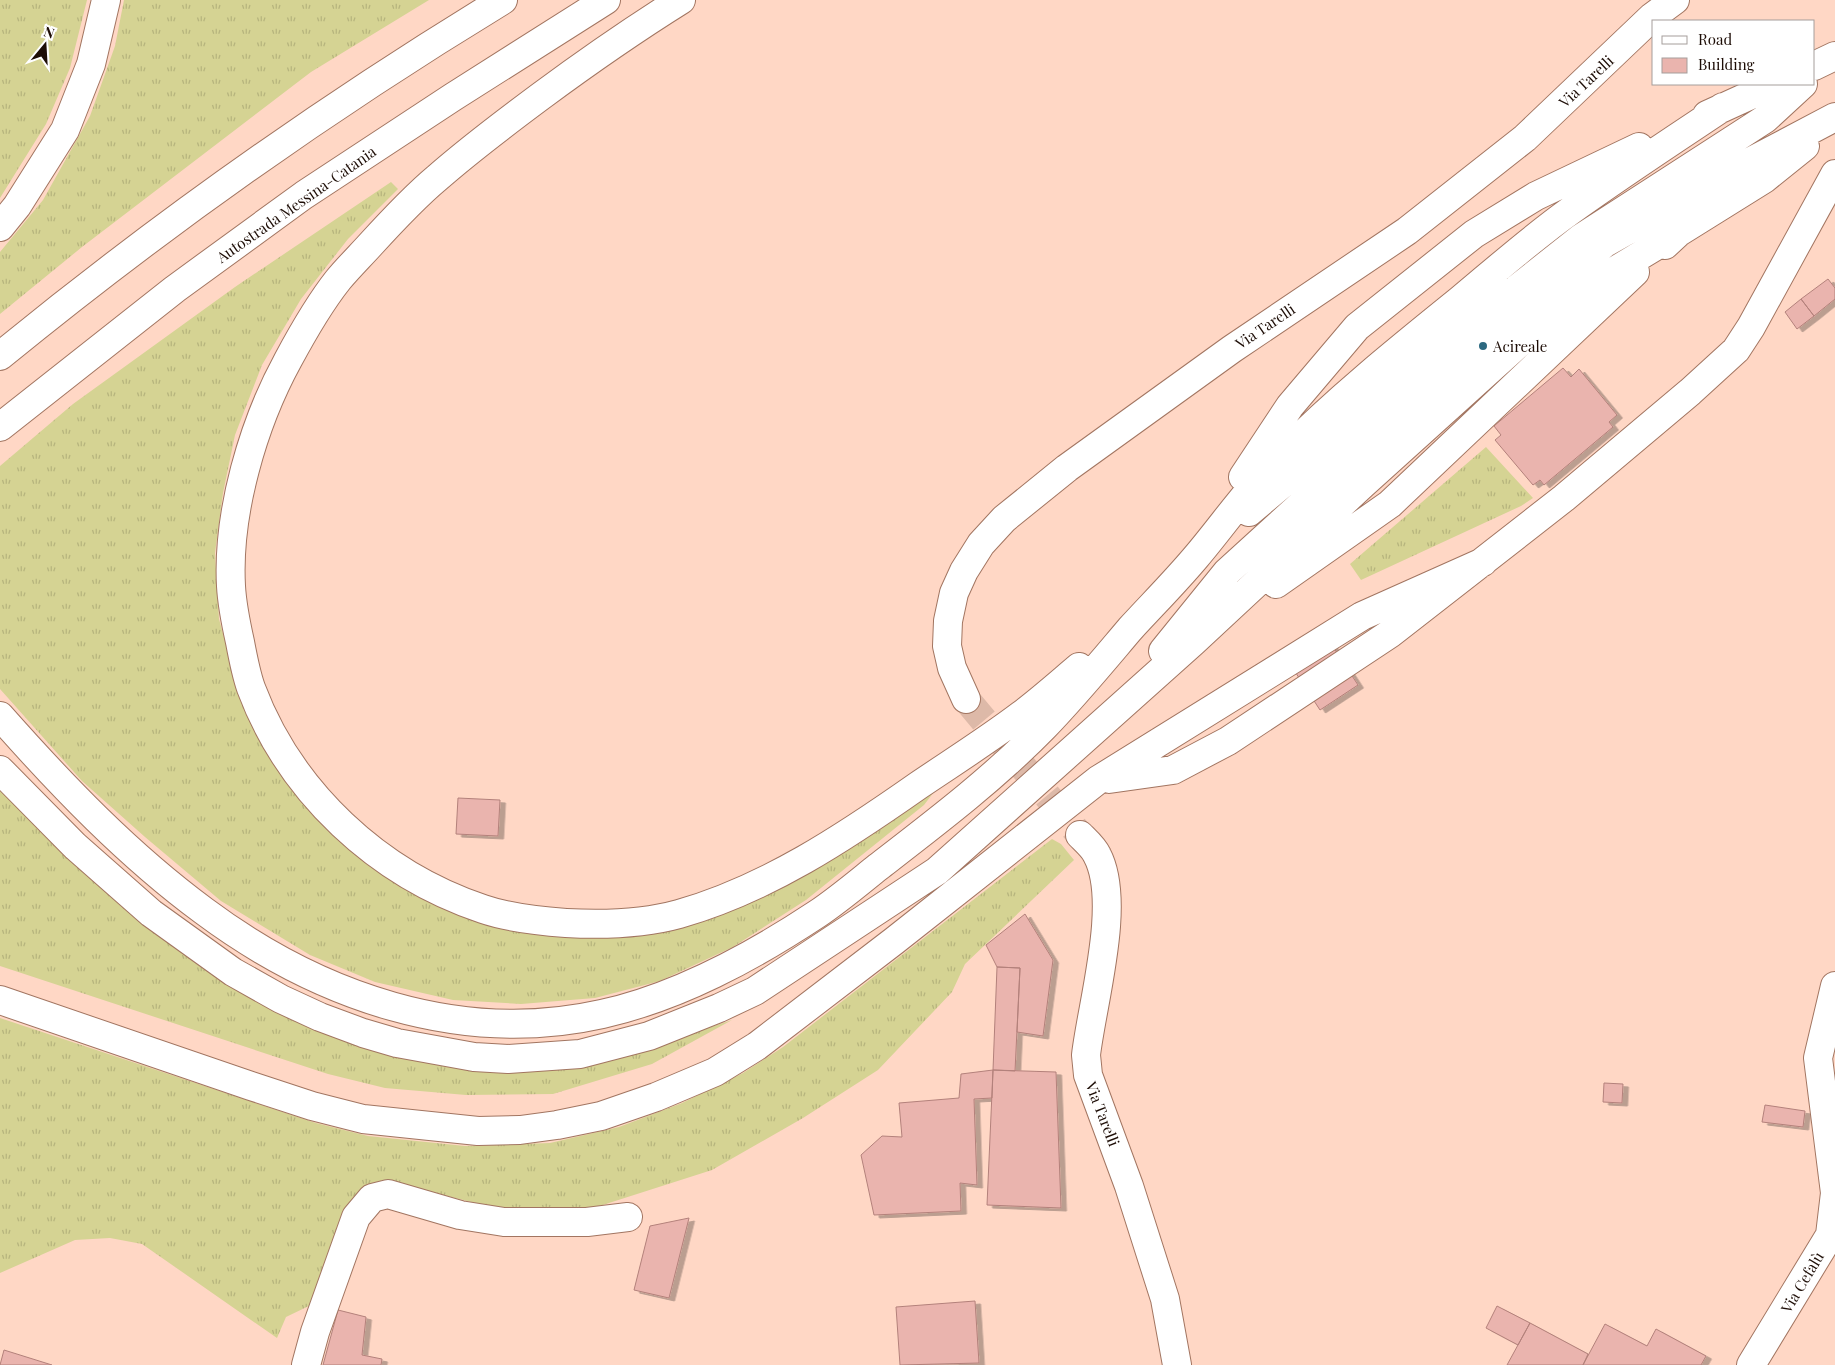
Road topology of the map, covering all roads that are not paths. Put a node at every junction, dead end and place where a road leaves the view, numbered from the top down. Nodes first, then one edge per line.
1 (106, 0) edge
2 (503, 0) edge
3 (606, 0) edge
4 (681, 0) edge
5 (1675, 0) edge
6 (1773, 85) edge
7 (1801, 85) edge
8 (1723, 107) junction
9 (1835, 116) edge
10 (1835, 122) edge
11 (1835, 174) edge
12 (0, 227) edge
13 (0, 356) edge
14 (0, 427) edge
15 (1194, 560) junction
16 (1139, 619) junction
17 (966, 700) tunnel mouth
18 (0, 716) edge
19 (1108, 718) junction
20 (0, 770) edge
21 (1080, 835) tunnel mouth
22 (937, 871) junction
23 (0, 984) edge
24 (1835, 986) edge
25 (0, 1000) edge
26 (628, 1216) dead end
27 (306, 1365) edge
28 (1177, 1365) edge
29 (1751, 1365) edge

1 - 12 main road
2 - 13 main road
3 - 14 main road, Autostrada Messina-Catania
4 - 16 main road
5 - 17 main road, Via Tarelli
6 - 8 main road
7 - 15 main road
8 - 15 main road
8 - 15 main road
9 - 19 main road
10 - 19 main road
11 - 25 main road
15 - 16 main road
16 - 18 main road
19 - 22 main road
20 - 22 main road
21 - 28 main road, Via Tarelli
22 - 23 main road
24 - 29 main road, Via Cefalù
26 - 27 main road

